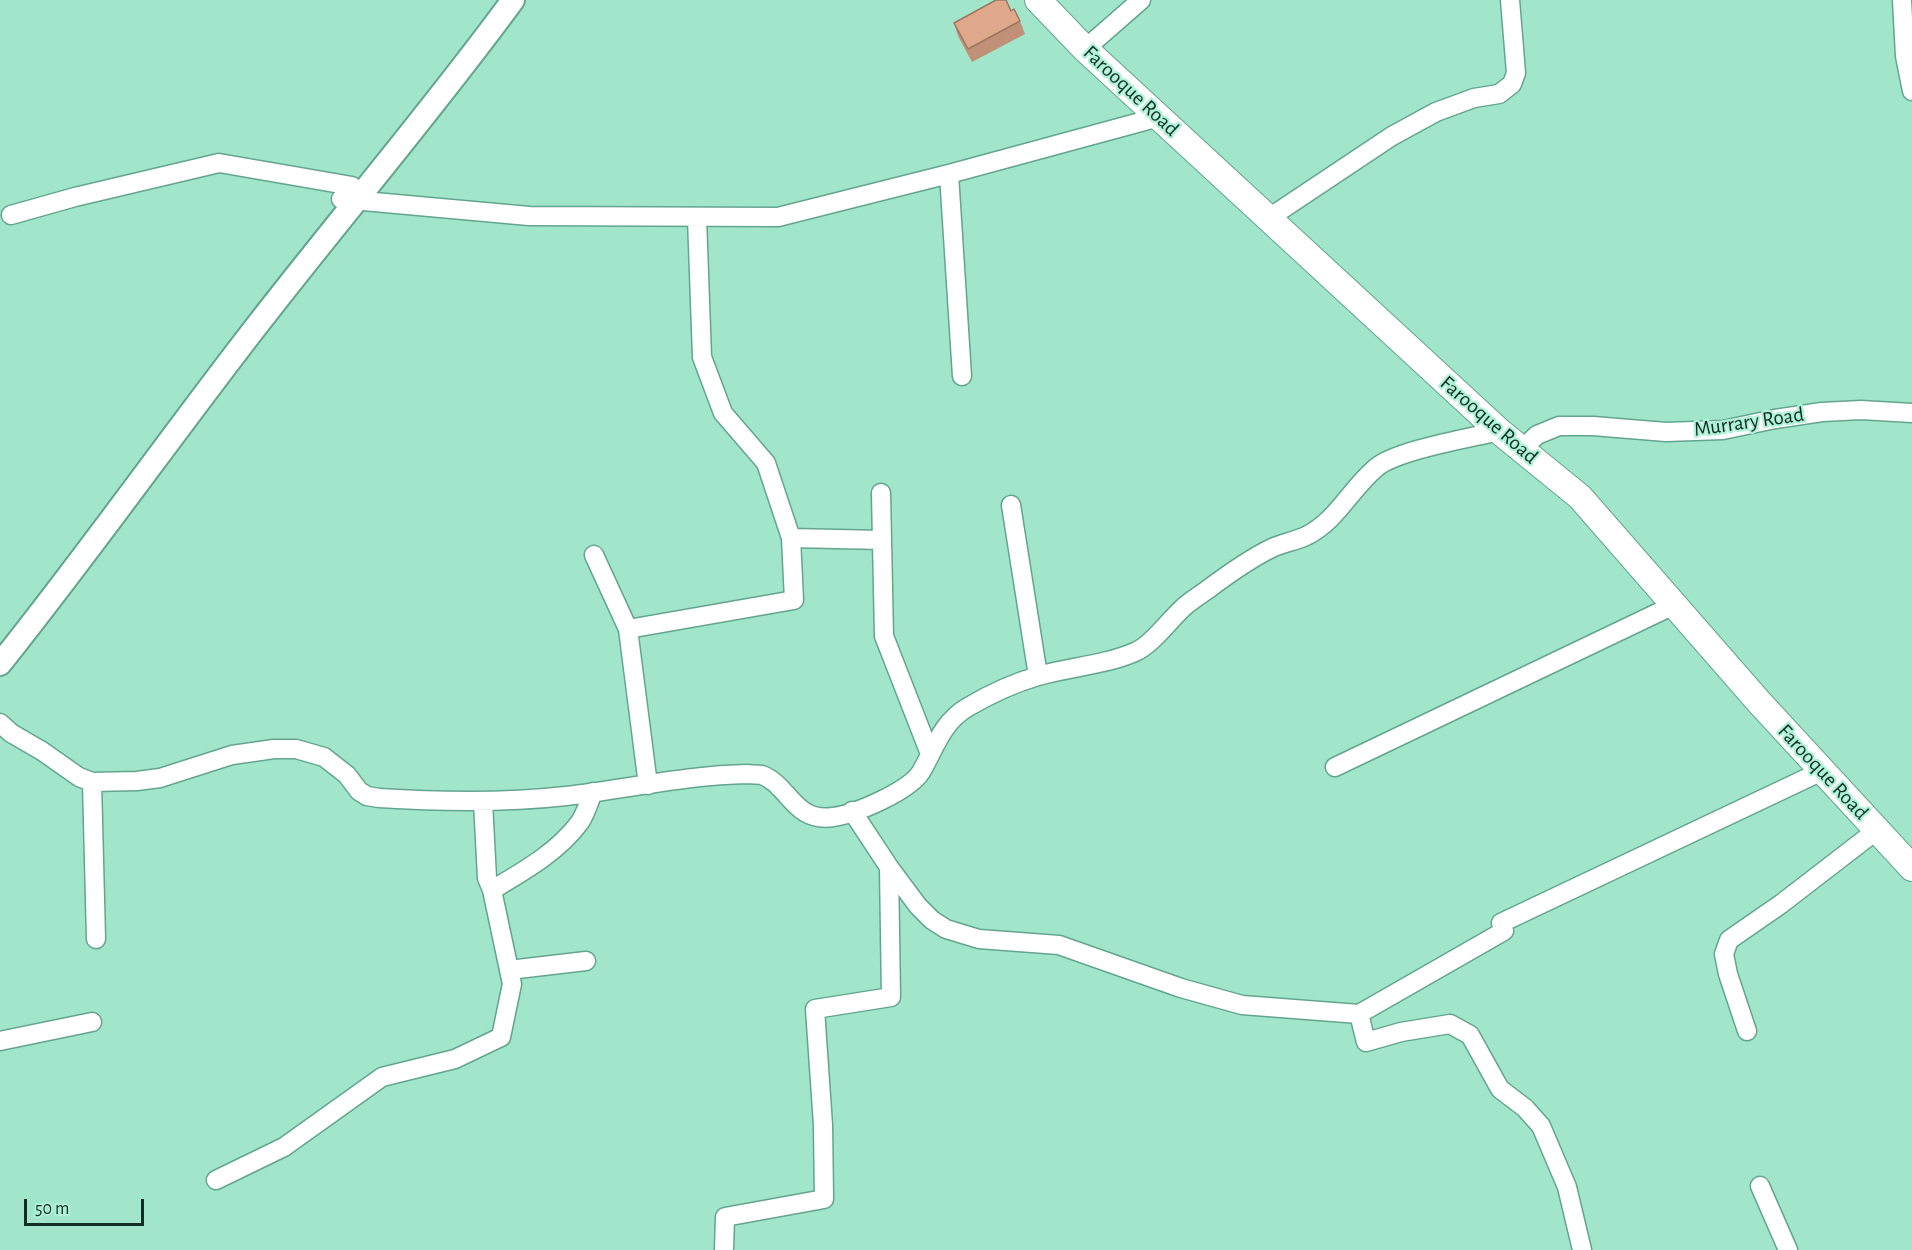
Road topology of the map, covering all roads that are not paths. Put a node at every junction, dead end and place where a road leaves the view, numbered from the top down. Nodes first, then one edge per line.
1 (500, 0) edge
2 (513, 0) edge
3 (1038, 0) edge
4 (1141, 0) edge
5 (1510, 0) edge
6 (1902, 0) edge
7 (1085, 49) junction
8 (1912, 91) edge
9 (1159, 117) junction
10 (949, 174) junction
11 (350, 195) junction
12 (11, 215) dead end
13 (697, 218) junction
14 (1269, 218) junction
15 (962, 376) dead end
16 (1912, 413) edge
17 (1499, 431) junction
18 (1521, 450) junction
19 (882, 493) dead end
20 (1011, 505) dead end
21 (791, 538) junction
22 (882, 540) junction
23 (594, 555) dead end
24 (1674, 605) junction
25 (628, 629) junction
26 (0, 644) edge
27 (0, 664) edge
28 (1038, 676) junction
29 (0, 723) edge
30 (930, 754) junction
31 (1335, 767) dead end
32 (1822, 771) junction
33 (92, 782) junction
34 (648, 785) junction
35 (593, 792) junction
36 (483, 802) junction
37 (852, 811) junction
38 (1877, 830) junction
39 (889, 867) junction
40 (1912, 868) edge
41 (492, 890) junction
42 (96, 939) dead end
43 (586, 961) dead end
44 (509, 970) junction
45 (1359, 1014) junction
46 (92, 1022) dead end
47 (1747, 1031) dead end
48 (0, 1041) edge
49 (216, 1180) dead end
50 (1760, 1186) dead end
51 (724, 1250) edge
52 (1582, 1250) edge
53 (1788, 1250) edge

1 - 11 street
2 - 11 street
3 - 7 main road, Farooque Road
4 - 7 street
5 - 14 street
6 - 8 street
7 - 9 main road, Farooque Road
9 - 10 street
9 - 14 main road, Farooque Road
10 - 13 street
10 - 15 street
11 - 12 street
11 - 13 street
11 - 26 street
11 - 27 street
13 - 21 street
14 - 17 main road, Farooque Road
16 - 18 street, Murrary Road
17 - 18 main road, Farooque Road
17 - 28 street
18 - 24 main road, Farooque Road
19 - 22 street
20 - 28 street
21 - 22 street
21 - 25 street
22 - 30 street
23 - 25 street
24 - 31 street
24 - 32 main road, Farooque Road
25 - 34 street
28 - 30 street
29 - 33 street
30 - 37 street
32 - 38 main road, Farooque Road
32 - 45 street
33 - 36 street
33 - 42 street
34 - 35 street
34 - 37 street
35 - 36 street
35 - 41 street
36 - 41 street
37 - 39 street
38 - 40 main road, Farooque Road
38 - 47 street
39 - 45 street
39 - 51 street
41 - 44 street
43 - 44 street
44 - 49 street
45 - 52 street
46 - 48 street
50 - 53 street

